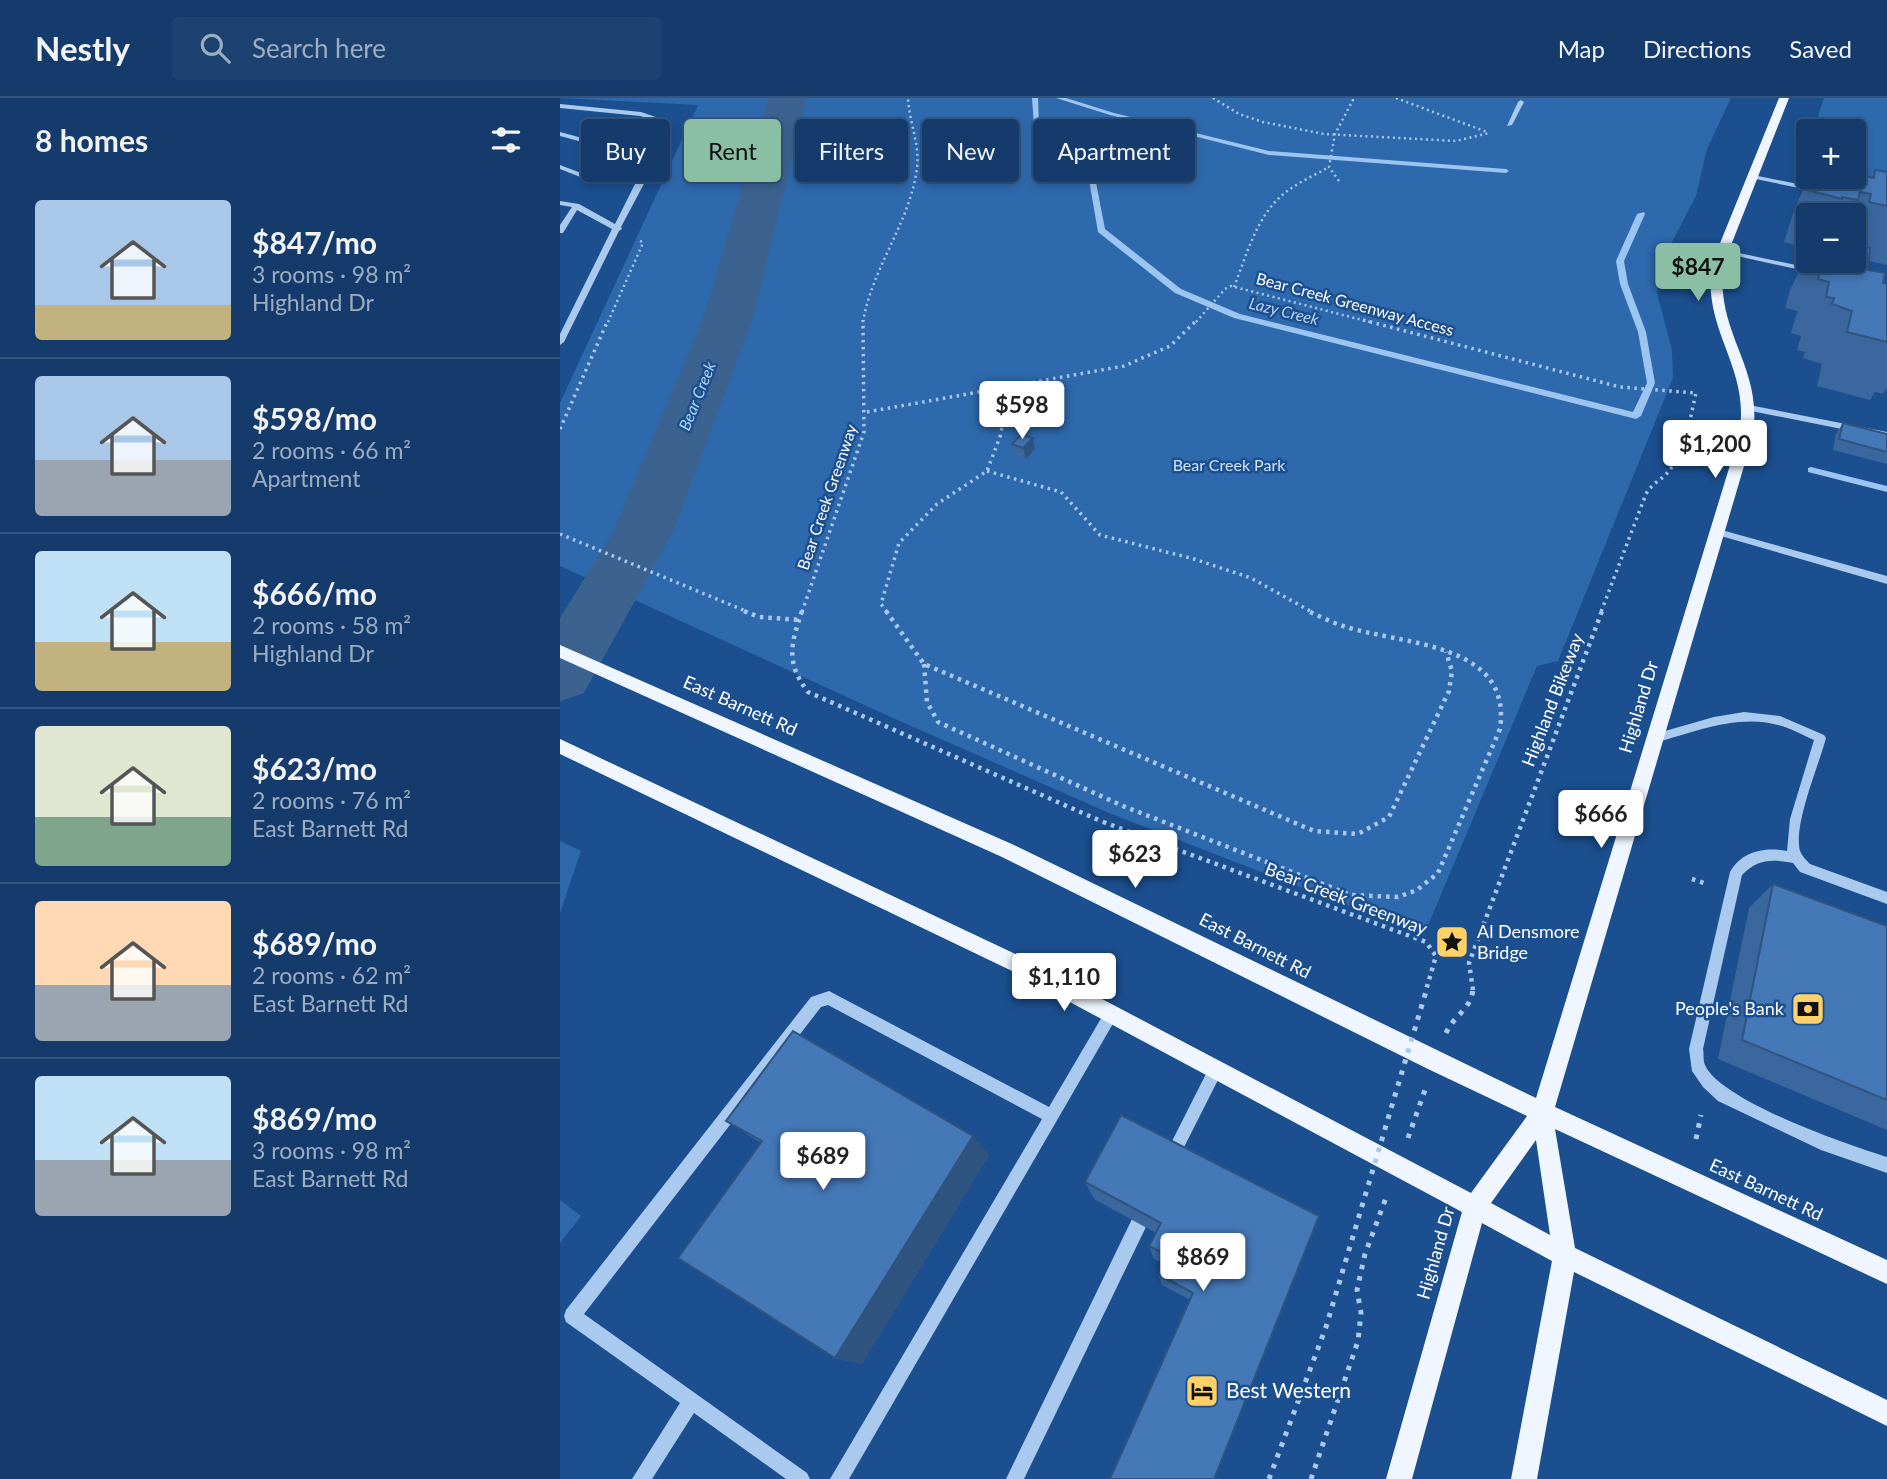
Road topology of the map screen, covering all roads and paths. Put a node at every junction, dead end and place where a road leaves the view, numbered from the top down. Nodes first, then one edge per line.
1 (908, 98) edge
2 (1213, 98) edge
3 (1354, 98) edge
4 (1396, 98) edge
5 (1784, 98) edge
6 (1521, 102) dead end
7 (560, 106) edge
8 (657, 119) edge
9 (1509, 125) joint
10 (1489, 133) junction
11 (560, 134) edge
12 (1335, 134) junction
13 (581, 140) edge
14 (1329, 167) junction
15 (564, 168) edge
16 (560, 175) edge
17 (581, 175) edge
18 (1753, 177) junction
19 (1339, 181) dead end
20 (641, 182) edge
21 (1824, 191) edge
22 (560, 203) edge
23 (576, 206) junction
24 (618, 229) junction
25 (560, 231) edge
26 (1723, 251) junction
27 (1796, 267) edge
28 (1234, 287) junction
29 (561, 340) edge
30 (1007, 386) junction
31 (1696, 393) joint
32 (1749, 408) junction
33 (867, 412) junction
34 (560, 429) edge
35 (1887, 435) edge
36 (987, 471) junction
37 (1718, 532) junction
38 (560, 534) edge
39 (1887, 580) edge
40 (799, 620) junction
41 (560, 651) edge
42 (1446, 651) junction
43 (924, 664) junction
44 (1655, 738) junction
45 (560, 746) edge
46 (1795, 858) junction
47 (1887, 898) edge
48 (1111, 1015) junction
49 (1451, 1020) dead end
50 (1215, 1071) junction
51 (1542, 1113) junction
52 (1701, 1113) dead end
53 (1051, 1116) junction
54 (1696, 1139) dead end
55 (1171, 1158) edge
56 (1887, 1165) edge
57 (1475, 1206) junction
58 (1139, 1223) edge
59 (1365, 1254) dead end
60 (1565, 1255) junction
61 (1887, 1272) edge
62 (692, 1401) junction
63 (1887, 1413) edge
64 (641, 1479) edge
65 (801, 1479) edge
66 (839, 1479) edge
67 (1015, 1479) edge
68 (1269, 1479) edge
69 (1311, 1479) edge
70 (1399, 1479) edge
71 (1524, 1479) edge

1 - 33 path, Bear Creek Greenway
2 - 12 path
3 - 12 path
4 - 10 path
5 - 18 main road, Highland Dr
6 - 9 street
7 - 8 street
9 - 10 path
10 - 12 path
11 - 13 street
12 - 14 path
14 - 19 path
14 - 28 path
15 - 16 street
15 - 17 street
18 - 21 street
18 - 26 main road, Highland Dr
20 - 24 street
22 - 23 lane
23 - 24 street
23 - 25 street
24 - 29 street
24 - 34 path
26 - 27 street
26 - 32 main road, Highland Dr
28 - 30 path, Bear Creek Greenway Access
28 - 31 path, Bear Creek Greenway Access
30 - 33 path, Bear Creek Greenway Access
30 - 36 path
31 - 49 path, Highland Bikeway
32 - 35 street
32 - 37 main road, Highland Dr
33 - 40 path, Bear Creek Greenway
36 - 42 path
36 - 43 path
37 - 39 street
37 - 44 main road, Highland Dr
38 - 40 path
40 - 68 path, Bear Creek Greenway, bridge
41 - 51 main road, East Barnett Rd
42 - 43 path
42 - 43 path
44 - 46 street
44 - 51 main road, Highland Dr
45 - 48 main road
46 - 47 street
46 - 56 lane
48 - 50 main road
48 - 53 street
50 - 55 street
50 - 57 main road
51 - 57 main road, Highland Dr
51 - 60 main road
51 - 61 main road, East Barnett Rd
52 - 54 path
53 - 62 street
53 - 66 street
57 - 60 main road
57 - 70 main road, Highland Dr
58 - 67 street
59 - 69 path
60 - 63 main road
60 - 71 main road
62 - 64 street
62 - 65 street

